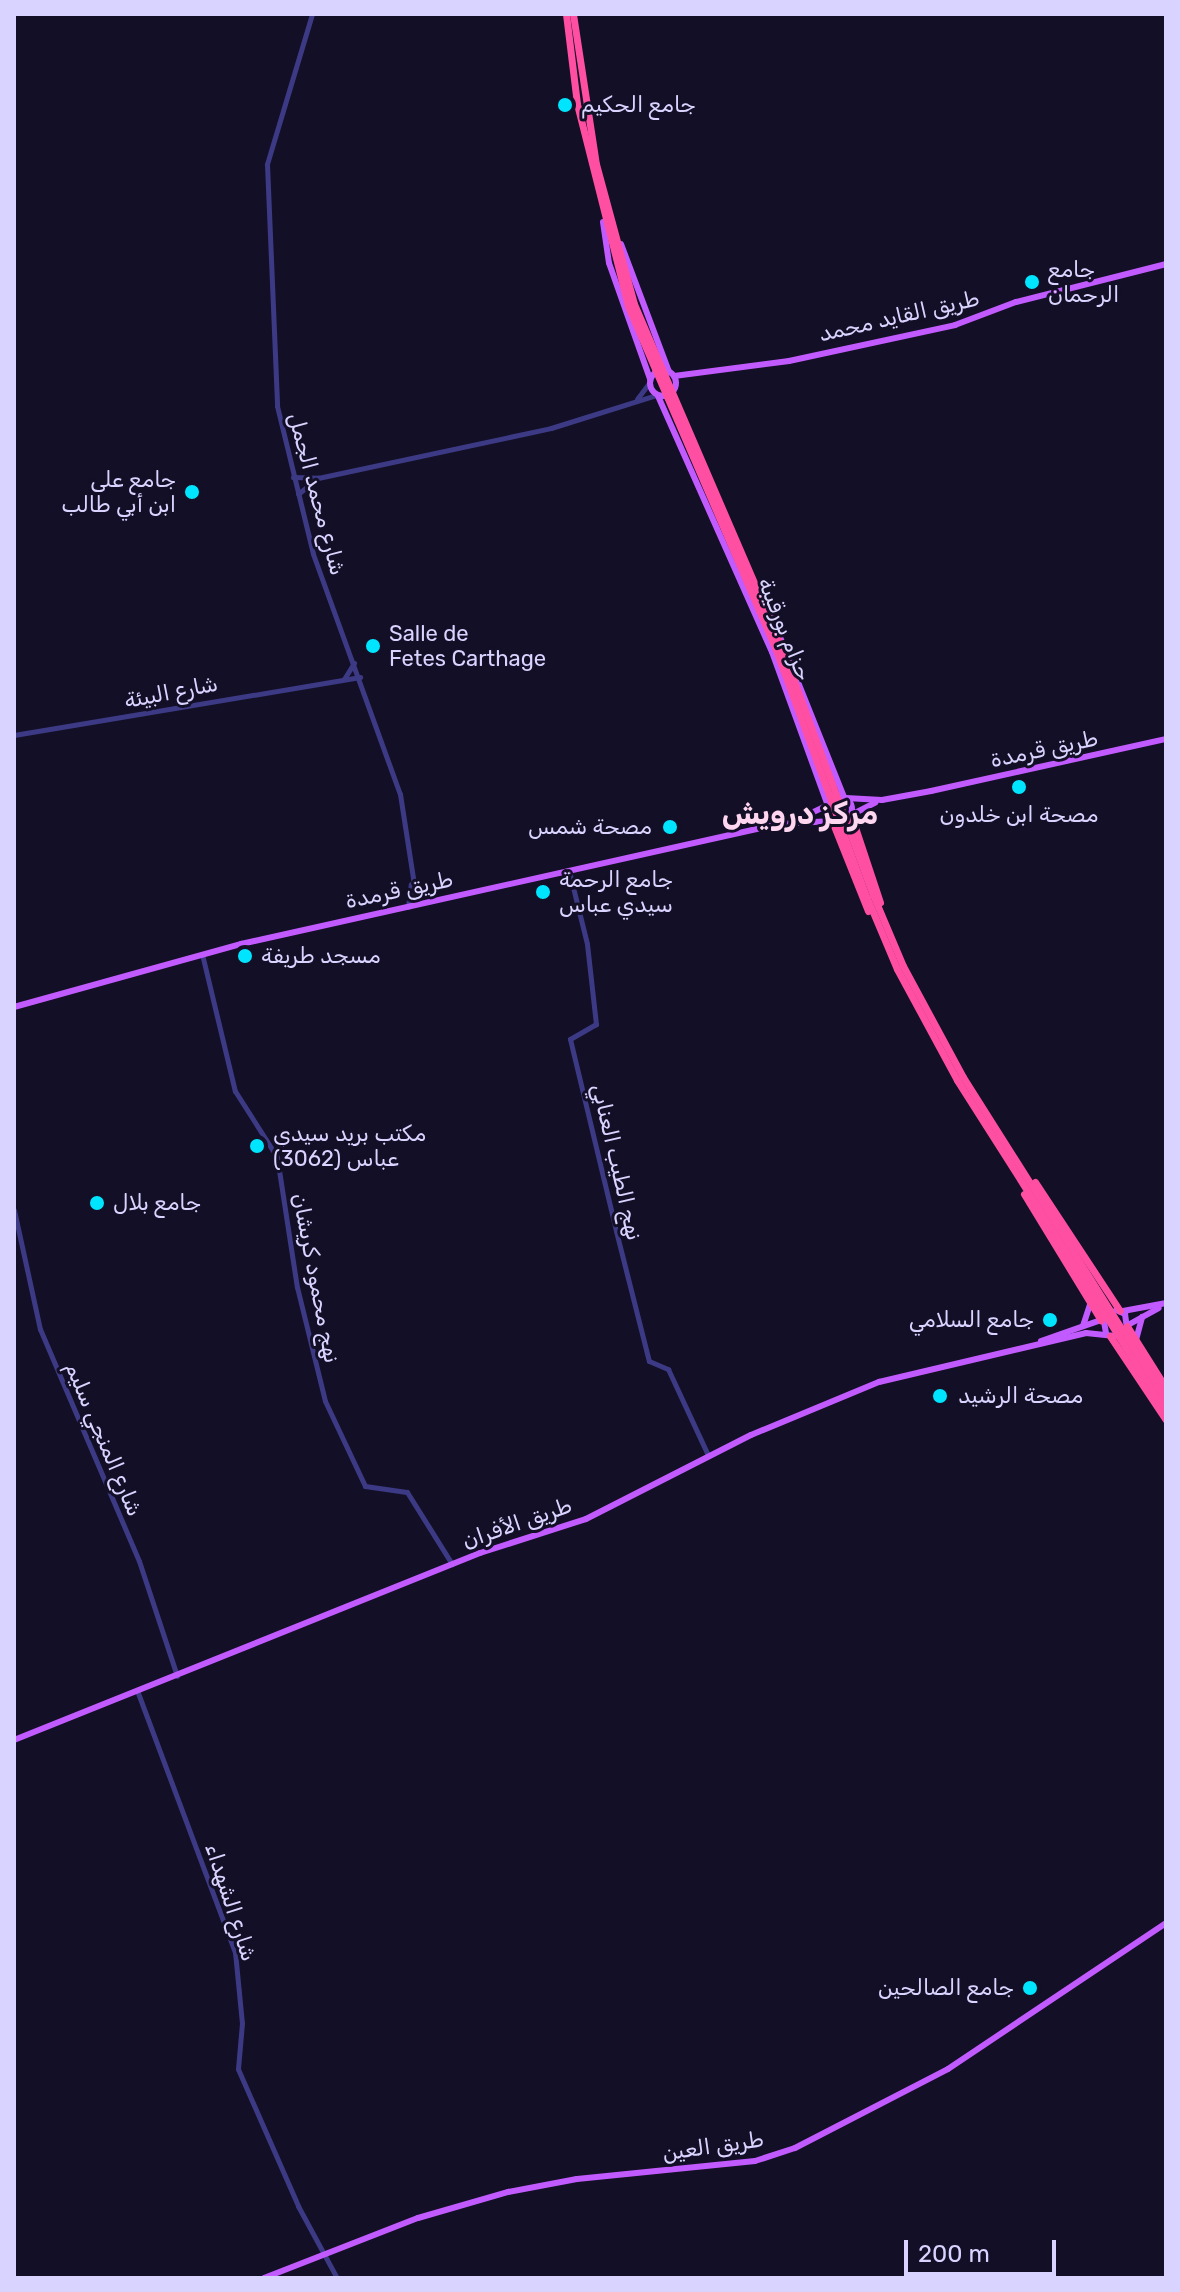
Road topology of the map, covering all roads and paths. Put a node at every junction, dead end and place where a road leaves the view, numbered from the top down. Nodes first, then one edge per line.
1 (312, 14) edge
2 (566, 14) edge
3 (573, 14) edge
4 (606, 222) junction
5 (1166, 264) edge
6 (671, 374) junction
7 (684, 379) junction
8 (650, 381) junction
9 (675, 386) junction
10 (657, 395) junction
11 (636, 399) junction
12 (293, 477) junction
13 (318, 478) junction
14 (298, 494) junction
15 (736, 532) junction
16 (722, 537) junction
17 (355, 662) junction
18 (360, 675) junction
19 (344, 680) junction
20 (800, 682) junction
21 (364, 685) junction
22 (784, 686) junction
23 (14, 735) edge
24 (1166, 739) edge
25 (845, 798) junction
26 (882, 800) junction
27 (827, 805) junction
28 (851, 815) junction
29 (795, 821) junction
30 (832, 821) junction
31 (569, 871) junction
32 (411, 879) junction
33 (417, 904) junction
34 (408, 907) junction
35 (889, 941) junction
36 (202, 954) junction
37 (14, 1007) edge
38 (1001, 1142) junction
39 (14, 1210) edge
40 (1054, 1226) junction
41 (1089, 1301) junction
42 (1166, 1304) edge
43 (1120, 1311) junction
44 (1145, 1314) junction
45 (1101, 1320) junction
46 (1128, 1325) junction
47 (1081, 1328) junction
48 (1108, 1334) junction
49 (1136, 1340) junction
50 (1030, 1346) junction
51 (1166, 1388) edge
52 (1166, 1400) edge
53 (1166, 1412) edge
54 (1166, 1420) edge
55 (708, 1455) junction
56 (452, 1564) junction
57 (177, 1677) junction
58 (138, 1693) junction
59 (14, 1740) edge
60 (1166, 1923) edge
61 (325, 2253) junction
62 (264, 2278) edge
63 (337, 2278) edge

1 - 12 street, شارع محمد الجمل
2 - 4 highway, حزام بورقيبة
3 - 4 highway, حزام بورقيبة
4 - 6 main road, حزام بورقيبة
4 - 8 main road, حزام بورقيبة
4 - 35 highway, حزام بورقيبة, bridge
5 - 7 main road, طريق القايد محمد
6 - 7 main road, طريق القايد محمد
6 - 8 main road
6 - 9 main road, حزام بورقيبة
7 - 9 main road, طريق القايد محمد
8 - 10 main road, حزام بورقيبة
8 - 11 street
9 - 10 main road, طريق القايد محمد
9 - 15 main road, حزام بورقيبة
10 - 11 street
10 - 16 main road, حزام بورقيبة
11 - 13 street
12 - 13 street
12 - 14 street, شارع محمد الجمل
13 - 14 street
14 - 17 street, شارع محمد الجمل
15 - 16 main road
15 - 20 main road, حزام بورقيبة
16 - 22 main road, حزام بورقيبة
17 - 18 street, شارع محمد الجمل
17 - 19 street
18 - 19 street, شارع البيئة
18 - 21 street, شارع محمد الجمل
19 - 21 street
19 - 23 street, شارع البيئة
20 - 22 main road
20 - 25 main road, حزام بورقيبة
21 - 32 street, شارع محمد الجمل
22 - 27 main road, حزام بورقيبة
24 - 26 main road, طريق قرمدة
25 - 26 main road, طريق قرمدة
25 - 27 main road, طريق قرمدة
25 - 28 main road, حزام بورقيبة
26 - 28 main road, طريق قرمدة
27 - 29 main road, طريق قرمدة
27 - 30 main road, حزام بورقيبة
28 - 30 main road, طريق قرمدة
28 - 35 highway
29 - 30 main road, طريق قرمدة
29 - 31 main road, طريق قرمدة
30 - 35 highway
31 - 33 main road, طريق قرمدة
31 - 55 street, نهج الطيب العنابي
32 - 33 street, شارع محمد الجمل
32 - 34 street, شارع محمد الجمل
33 - 34 main road, طريق قرمدة
34 - 36 main road, طريق قرمدة
35 - 38 highway, حزام بورقيبة
36 - 37 main road, طريق قرمدة
36 - 56 street, نهج محمود كريشان
38 - 40 highway, حزام بورقيبة
38 - 41 highway
38 - 43 highway
39 - 57 street, شارع المنجي سليم
40 - 52 highway, bridge
40 - 53 highway, bridge
41 - 45 highway
41 - 47 main road
42 - 43 main road
42 - 44 main road
43 - 45 main road
43 - 46 main road
44 - 46 main road
44 - 49 main road
45 - 47 main road, طريق الأفران
45 - 48 main road
46 - 48 main road
46 - 49 highway
47 - 50 main road, طريق الأفران
48 - 50 main road, طريق الأفران
48 - 54 highway
49 - 51 highway
50 - 55 main road, طريق الأفران
55 - 56 main road, طريق الأفران
56 - 57 main road, طريق الأفران
57 - 58 main road, طريق الأفران
58 - 59 main road, طريق الأفران
58 - 61 street, شارع الشهداء
60 - 61 main road, طريق العين
61 - 62 main road, طريق العين
61 - 63 street, شارع الشهداء

